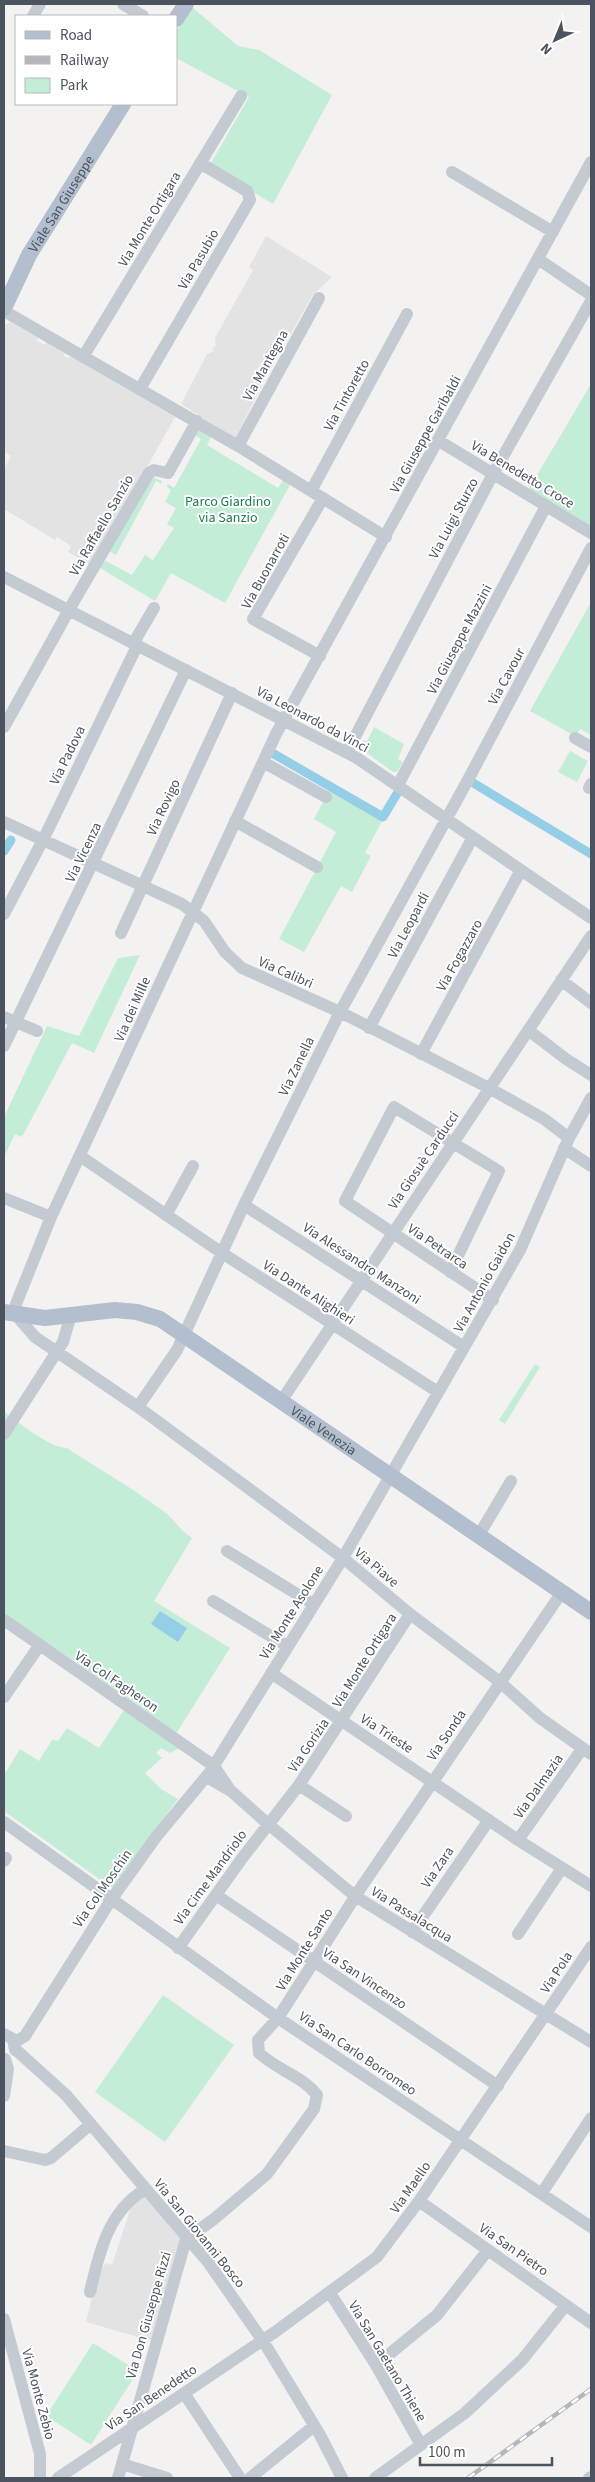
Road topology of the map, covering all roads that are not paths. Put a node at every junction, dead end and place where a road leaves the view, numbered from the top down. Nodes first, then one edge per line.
1 (40, 4) edge
2 (123, 4) edge
3 (186, 4) edge
4 (34, 15) edge
5 (141, 15) edge
6 (178, 16) edge
7 (241, 96) dead end
8 (122, 105) edge
9 (591, 162) edge
10 (200, 164) junction
11 (452, 172) dead end
12 (553, 232) junction
13 (538, 260) junction
14 (591, 295) edge
15 (319, 298) dead end
16 (591, 301) edge
17 (4, 310) edge
18 (407, 314) dead end
19 (83, 357) junction
20 (140, 389) junction
21 (196, 422) junction
22 (439, 441) junction
23 (238, 446) junction
24 (493, 474) junction
25 (311, 491) junction
26 (323, 498) junction
27 (546, 506) junction
28 (591, 534) edge
29 (386, 537) junction
30 (591, 548) edge
31 (4, 577) edge
32 (154, 608) dead end
33 (69, 610) junction
34 (137, 645) junction
35 (320, 656) junction
36 (186, 670) junction
37 (232, 693) junction
38 (284, 719) junction
39 (4, 728) edge
40 (575, 738) dead end
41 (591, 747) edge
42 (347, 752) junction
43 (263, 762) junction
44 (398, 784) junction
45 (326, 797) dead end
46 (446, 818) junction
47 (235, 821) junction
48 (4, 822) edge
49 (473, 837) junction
50 (43, 841) junction
51 (94, 864) junction
52 (317, 867) dead end
53 (521, 870) junction
54 (143, 885) junction
55 (194, 912) junction
56 (4, 914) edge
57 (591, 918) edge
58 (121, 933) dead end
59 (591, 936) edge
60 (561, 980) junction
61 (591, 1003) edge
62 (340, 1012) junction
63 (4, 1017) edge
64 (16, 1022) junction
65 (370, 1028) junction
66 (528, 1030) junction
67 (37, 1031) dead end
68 (4, 1046) edge
69 (421, 1054) junction
70 (591, 1075) edge
71 (489, 1088) junction
72 (591, 1098) edge
73 (452, 1142) junction
74 (566, 1143) junction
75 (80, 1156) junction
76 (193, 1166) dead end
77 (591, 1166) edge
78 (4, 1198) edge
79 (244, 1205) junction
80 (166, 1215) junction
81 (51, 1217) junction
82 (393, 1233) junction
83 (222, 1253) junction
84 (450, 1272) junction
85 (361, 1280) junction
86 (493, 1300) junction
87 (71, 1315) junction
88 (8, 1316) edge
89 (38, 1318) junction
90 (331, 1324) junction
91 (184, 1334) junction
92 (35, 1337) junction
93 (464, 1347) junction
94 (57, 1351) junction
95 (438, 1392) junction
96 (282, 1400) junction
97 (138, 1407) junction
98 (4, 1434) edge
99 (391, 1474) junction
100 (511, 1481) dead end
101 (479, 1535) junction
102 (227, 1552) dead end
103 (343, 1558) junction
104 (562, 1592) junction
105 (213, 1601) dead end
106 (313, 1604) junction
107 (591, 1612) edge
108 (410, 1614) junction
109 (4, 1620) edge
110 (39, 1646) junction
111 (287, 1646) junction
112 (271, 1673) junction
113 (500, 1682) junction
114 (4, 1697) edge
115 (342, 1722) junction
116 (587, 1751) edge
117 (214, 1766) junction
118 (207, 1777) junction
119 (433, 1781) junction
120 (299, 1785) junction
121 (231, 1791) junction
122 (346, 1816) dead end
123 (489, 1820) junction
124 (4, 1822) edge
125 (268, 1824) junction
126 (518, 1840) junction
127 (562, 1868) junction
128 (591, 1886) edge
129 (216, 1895) junction
130 (355, 1896) junction
131 (111, 1900) junction
132 (412, 1932) junction
133 (518, 1934) dead end
134 (591, 1946) edge
135 (178, 1948) junction
136 (313, 1961) junction
137 (546, 2015) junction
138 (278, 2018) junction
139 (4, 2034) edge
140 (591, 2042) edge
141 (15, 2052) edge
142 (498, 2086) junction
143 (4, 2096) edge
144 (591, 2118) edge
145 (92, 2124) junction
146 (461, 2140) junction
147 (4, 2151) edge
148 (144, 2190) junction
149 (542, 2193) junction
150 (419, 2201) junction
151 (591, 2227) edge
152 (186, 2239) junction
153 (488, 2250) junction
154 (90, 2292) dead end
155 (330, 2293) junction
156 (566, 2305) junction
157 (4, 2319) edge
158 (591, 2323) edge
159 (262, 2340) junction
160 (376, 2365) junction
161 (184, 2393) junction
162 (314, 2426) junction
163 (132, 2428) junction
164 (421, 2445) junction
165 (122, 2464) junction
166 (40, 2478) edge
167 (58, 2478) edge
168 (118, 2478) edge
169 (167, 2478) edge
170 (240, 2478) edge
171 (250, 2478) edge
172 (342, 2478) edge
173 (375, 2478) edge

1 - 4 street
2 - 5 street
3 - 6 main road
7 - 10 street, Via Monte Ortigara
8 - 17 main road, Viale San Giuseppe
9 - 12 street, Via Giuseppe Garibaldi
10 - 19 street, Via Monte Ortigara
10 - 20 street, Via Pasubio
11 - 12 street
12 - 13 street, Via Giuseppe Garibaldi
13 - 14 street
13 - 22 street, Via Giuseppe Garibaldi
15 - 23 street, Via Mantegna
16 - 24 street, Via Luigi Sturzo
17 - 19 street
18 - 25 street, Via Tintoretto
19 - 20 street
20 - 21 street
21 - 23 street
21 - 33 street, Via Raffaello Sanzio
22 - 24 street, Via Benedetto Croce
22 - 29 street, Via Giuseppe Garibaldi
23 - 25 street
24 - 27 street, Via Benedetto Croce
24 - 42 street, Via Luigi Sturzo
25 - 26 street
26 - 29 street
26 - 35 street, Via Buonarroti
27 - 28 street, Via Benedetto Croce
27 - 44 street, Via Giuseppe Mazzini
29 - 35 street, Via Giuseppe Garibaldi
30 - 46 street, Via Cavour
31 - 33 street, Via Leonardo da Vinci
32 - 34 street, Via Padova
33 - 34 street, Via Leonardo da Vinci
33 - 39 street
34 - 36 street, Via Leonardo da Vinci
34 - 50 street, Via Padova
35 - 38 street, Via Giuseppe Garibaldi
36 - 37 street, Via Leonardo da Vinci
36 - 51 street, Via Vicenza
37 - 38 street, Via Leonardo da Vinci
37 - 54 street, Via Rovigo
38 - 42 street, Via Leonardo da Vinci
38 - 43 street, Via dei Mille
40 - 41 street
42 - 44 street, Via Leonardo da Vinci
43 - 45 street
43 - 47 street, Via dei Mille
44 - 46 street, Via Leonardo da Vinci
46 - 49 street, Via Leonardo da Vinci
46 - 62 street, Via Zanella
47 - 52 street
47 - 55 street, Via dei Mille
48 - 50 street, Via Calibri
49 - 53 street, Via Leonardo da Vinci
49 - 65 street, Via Leopardi
50 - 51 street, Via Calibri
50 - 56 street, Via Padova
51 - 54 street, Via Calibri
51 - 64 street, Via Vicenza
53 - 57 street, Via Leonardo da Vinci
53 - 69 street, Via Fogazzaro
54 - 55 street, Via Calibri
54 - 58 street, Via Rovigo
55 - 62 street, Via Calibri
55 - 75 street, Via dei Mille
59 - 60 street, Via Giosuè Carducci
60 - 61 street
60 - 66 street, Via Giosuè Carducci
62 - 65 street, Via Calibri
62 - 79 street, Via Zanella
63 - 64 street
64 - 67 street
64 - 68 street, Via Vicenza
65 - 69 street, Via Calibri
66 - 70 street
66 - 71 street, Via Giosuè Carducci
69 - 71 street, Via Calibri
71 - 73 street, Via Giosuè Carducci
71 - 74 street, Via Calibri
72 - 74 street, Via Antonio Gaidon
73 - 82 street, Via Giosuè Carducci
73 - 82 street, Via Petrarca
73 - 84 street
74 - 77 street, Via Calibri
74 - 86 street, Via Antonio Gaidon
75 - 80 street, Via Dante Alighieri
75 - 81 street, Via dei Mille
76 - 80 street
78 - 81 street
79 - 83 street, Via Zanella
79 - 85 street, Via Alessandro Manzoni
80 - 83 street, Via Dante Alighieri
81 - 88 street, Via dei Mille
82 - 84 street, Via Petrarca
82 - 85 street, Via Giosuè Carducci
83 - 90 street, Via Dante Alighieri
83 - 91 street, Via Zanella
84 - 86 street, Via Petrarca
85 - 90 street, Via Giosuè Carducci
85 - 93 street, Via Alessandro Manzoni
86 - 93 street, Via Antonio Gaidon
87 - 89 main road, Viale Venezia
87 - 91 main road, Viale Venezia
87 - 94 street
88 - 89 main road, Viale Venezia
88 - 92 street, Via Piave
89 - 92 street
90 - 95 street, Via Dante Alighieri
90 - 96 street, Via Giosuè Carducci
91 - 96 main road, Viale Venezia
91 - 97 street
92 - 94 street, Via Piave
93 - 95 street, Via Antonio Gaidon
94 - 97 street, Via Piave
94 - 98 street
95 - 99 street, Via Antonio Gaidon
96 - 99 main road, Viale Venezia
97 - 103 street, Via Piave
99 - 101 main road, Viale Venezia
99 - 103 street, Via Monte Asolone
100 - 101 street
101 - 104 main road, Viale Venezia
102 - 106 street
103 - 106 street, Via Monte Asolone
103 - 108 street, Via Piave
104 - 107 main road, Viale Venezia
104 - 113 street, Via Sonda
105 - 111 street
106 - 111 street, Via Monte Asolone
108 - 113 street, Via Piave
108 - 115 street, Via Monte Ortigara
109 - 110 street, Via Col Fagheron
110 - 114 street
110 - 117 street, Via Col Fagheron
111 - 112 street, Via Monte Asolone
112 - 115 street, Via Trieste
112 - 117 street, Via Monte Asolone
113 - 116 street, Via Piave
113 - 119 street, Via Sonda
115 - 119 street, Via Trieste
115 - 120 street, Via Gorizia
116 - 126 street, Via Dalmazia
117 - 118 street, Via Col Moschin
117 - 121 street
118 - 121 street
118 - 131 street, Via Col Moschin
119 - 123 street, Via Trieste
119 - 130 street, Via Sonda
120 - 122 street, Via Gorizia
120 - 125 street, Via Gorizia
121 - 125 street, Via Passalacqua
123 - 126 street, Via Trieste
123 - 132 street, Via Zara
124 - 131 street, Via San Carlo Borromeo
125 - 129 street, Via Cime Mandriolo
125 - 130 street, Via Passalacqua
126 - 127 street, Via Trieste
127 - 128 street, Via Trieste
127 - 133 street
129 - 135 street, Via Cime Mandriolo
129 - 136 street, Via San Vincenzo
130 - 132 street, Via Passalacqua
130 - 136 street, Via Monte Santo
131 - 135 street, Via San Carlo Borromeo
131 - 141 street, Via Col Moschin
132 - 137 street, Via Passalacqua
134 - 137 street, Via Pola
135 - 138 street, Via San Carlo Borromeo
136 - 138 street, Via Monte Santo
136 - 142 street, Via San Vincenzo
137 - 140 street, Via Passalacqua
137 - 142 street, Via Maello
138 - 146 street, Via San Carlo Borromeo
138 - 152 street, Via Monte Santo
139 - 141 street, Via San Giovanni Bosco
141 - 143 street
141 - 145 street, Via San Giovanni Bosco
142 - 146 street, Via Maello
144 - 149 street
145 - 147 street
145 - 148 street, Via San Giovanni Bosco
146 - 149 street, Via San Carlo Borromeo
146 - 150 street, Via Maello
148 - 152 street, Via San Giovanni Bosco
148 - 154 street
149 - 151 street, Via San Carlo Borromeo
150 - 153 street, Via San Pietro
150 - 155 street, Via Maello
152 - 159 street, Via San Giovanni Bosco
152 - 163 street, Via Don Giuseppe Rizzi
153 - 156 street, Via San Pietro
153 - 160 street
155 - 159 street, Via Maello
155 - 160 street, Via San Gaetano Thiene
156 - 158 street, Via San Pietro
156 - 164 street
157 - 166 street, Via Monte Zebio
159 - 161 street, Via San Benedetto
159 - 162 street, Via San Giovanni Bosco
160 - 164 street, Via San Gaetano Thiene
161 - 163 street, Via San Benedetto
161 - 170 street
162 - 171 street
162 - 172 street, Via San Giovanni Bosco
163 - 165 street, Via Don Giuseppe Rizzi
163 - 167 street, Via San Benedetto
164 - 173 street
165 - 168 street, Via Don Giuseppe Rizzi
165 - 169 street

